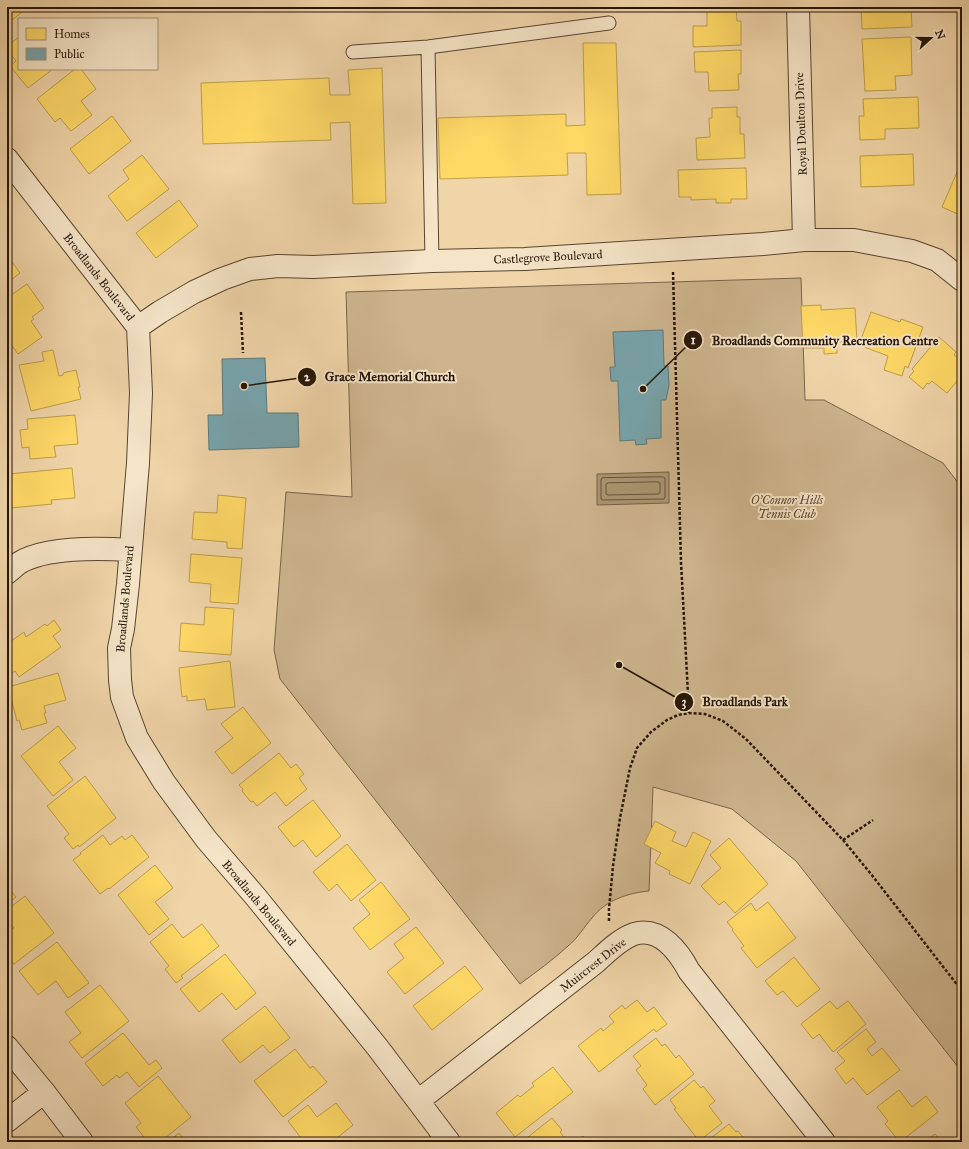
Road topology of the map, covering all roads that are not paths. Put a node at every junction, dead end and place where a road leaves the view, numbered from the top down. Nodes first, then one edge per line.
1 (798, 7) edge
2 (609, 23) dead end
3 (428, 47) junction
4 (353, 52) dead end
5 (7, 159) edge
6 (804, 240) junction
7 (432, 261) junction
8 (962, 280) edge
9 (138, 327) junction
10 (130, 550) junction
11 (7, 573) edge
12 (7, 1047) edge
13 (44, 1092) junction
14 (418, 1101) junction
15 (7, 1121) edge
16 (82, 1142) edge
17 (449, 1142) edge
18 (824, 1142) edge

1 - 6 street, Royal Doulton Drive
2 - 3 lane
3 - 4 lane
3 - 7 lane
5 - 9 street, Broadlands Boulevard
6 - 7 street, Castlegrove Boulevard
6 - 8 street, Castlegrove Boulevard
7 - 9 street, Castlegrove Boulevard
9 - 10 street, Broadlands Boulevard
10 - 11 street
10 - 14 street, Broadlands Boulevard
12 - 13 street
13 - 15 street
13 - 16 street
14 - 17 street, Broadlands Boulevard
14 - 18 street, Muircrest Drive

